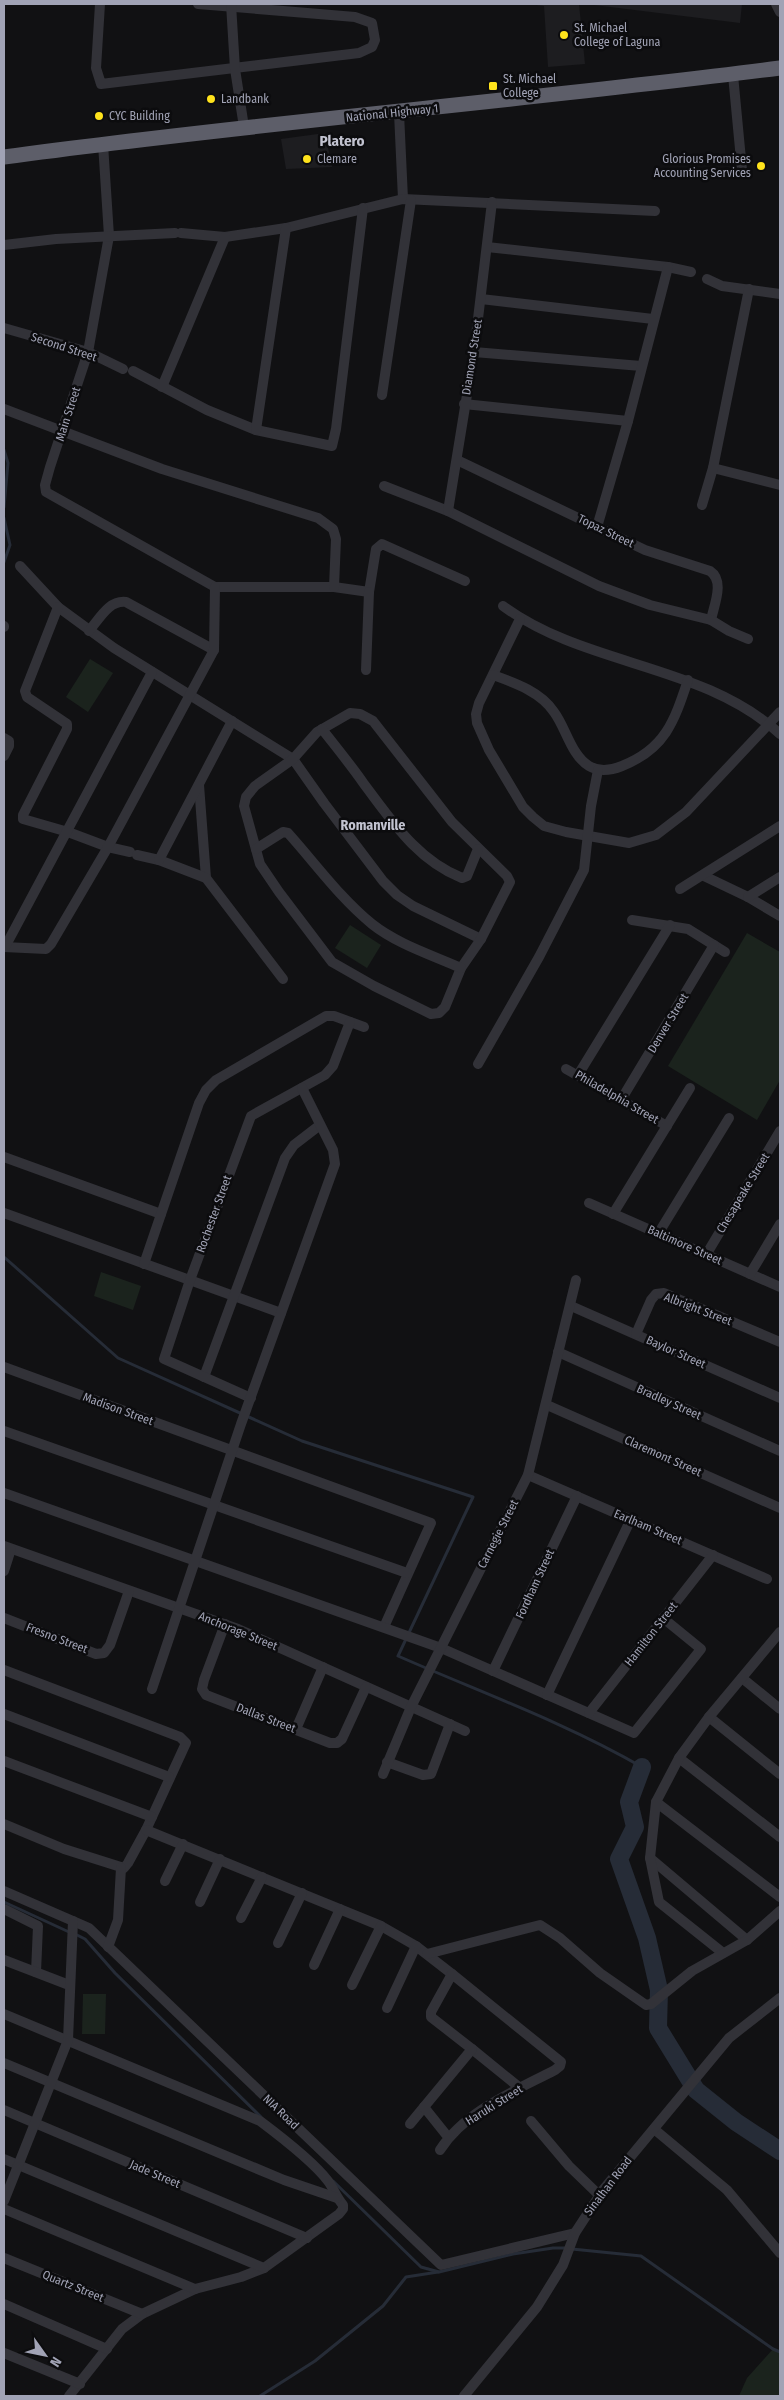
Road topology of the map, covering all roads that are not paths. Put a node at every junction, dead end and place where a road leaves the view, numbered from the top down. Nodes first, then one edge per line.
1 (100, 4) edge
2 (198, 4) edge
3 (776, 4) edge
4 (231, 5) edge
5 (780, 12) edge
6 (235, 68) junction
7 (780, 68) edge
8 (733, 75) junction
9 (399, 113) junction
10 (244, 127) junction
11 (103, 144) junction
12 (4, 157) edge
13 (742, 170) dead end
14 (407, 200) junction
15 (492, 202) junction
16 (363, 208) junction
17 (656, 212) dead end
18 (286, 228) junction
19 (109, 236) junction
20 (225, 237) junction
21 (4, 245) edge
22 (488, 247) junction
23 (668, 266) junction
24 (691, 272) dead end
25 (707, 279) dead end
26 (750, 289) junction
27 (780, 294) edge
28 (480, 299) junction
29 (653, 320) junction
30 (4, 328) edge
31 (88, 352) junction
32 (474, 352) junction
33 (641, 366) junction
34 (162, 387) junction
35 (382, 395) dead end
36 (464, 404) junction
37 (4, 409) edge
38 (628, 421) junction
39 (256, 430) junction
40 (63, 432) junction
41 (457, 460) junction
42 (713, 468) junction
43 (776, 483) edge
44 (384, 486) dead end
45 (702, 505) dead end
46 (448, 511) junction
47 (597, 527) junction
48 (20, 566) dead end
49 (465, 581) dead end
50 (215, 586) junction
51 (334, 588) junction
52 (369, 592) junction
53 (503, 606) dead end
54 (58, 607) junction
55 (520, 619) junction
56 (711, 620) junction
57 (89, 630) junction
58 (748, 638) dead end
59 (214, 650) junction
60 (366, 670) dead end
61 (152, 672) junction
62 (494, 675) junction
63 (688, 680) junction
64 (191, 696) junction
65 (780, 712) edge
66 (232, 721) junction
67 (769, 723) junction
68 (322, 729) junction
69 (780, 734) edge
70 (4, 738) edge
71 (4, 756) edge
72 (293, 759) junction
73 (598, 770) junction
74 (198, 784) junction
75 (780, 826) edge
76 (68, 832) junction
77 (588, 836) junction
78 (108, 847) junction
79 (256, 849) junction
80 (478, 849) junction
81 (158, 860) junction
82 (704, 876) junction
83 (780, 877) edge
84 (206, 878) junction
85 (680, 889) dead end
86 (748, 897) junction
87 (780, 916) edge
88 (632, 920) dead end
89 (670, 925) junction
90 (481, 939) junction
91 (714, 945) junction
92 (4, 947) edge
93 (726, 952) dead end
94 (461, 968) junction
95 (283, 979) dead end
96 (350, 1022) junction
97 (364, 1028) dead end
98 (478, 1064) dead end
99 (566, 1068) dead end
100 (578, 1075) junction
101 (302, 1088) junction
102 (690, 1088) dead end
103 (622, 1100) junction
104 (729, 1118) dead end
105 (320, 1125) junction
106 (667, 1126) junction
107 (780, 1131) edge
108 (4, 1157) edge
109 (589, 1203) dead end
110 (162, 1214) junction
111 (614, 1214) junction
112 (4, 1216) edge
113 (780, 1224) edge
114 (658, 1234) junction
115 (706, 1255) junction
116 (144, 1264) junction
117 (750, 1274) junction
118 (190, 1280) junction
119 (576, 1280) dead end
120 (780, 1288) edge
121 (234, 1296) junction
122 (571, 1306) junction
123 (281, 1313) junction
124 (636, 1334) junction
125 (780, 1342) edge
126 (558, 1352) junction
127 (4, 1367) edge
128 (204, 1377) junction
129 (251, 1398) junction
130 (780, 1398) edge
131 (547, 1404) junction
132 (4, 1431) edge
133 (232, 1450) junction
134 (780, 1451) edge
135 (528, 1475) junction
136 (4, 1493) edge
137 (577, 1496) junction
138 (214, 1504) junction
139 (780, 1508) edge
140 (631, 1519) junction
141 (8, 1548) edge
142 (713, 1555) junction
143 (195, 1560) junction
144 (4, 1570) edge
145 (407, 1573) junction
146 (767, 1579) dead end
147 (129, 1591) junction
148 (179, 1608) junction
149 (4, 1618) edge
150 (663, 1618) junction
151 (225, 1624) junction
152 (384, 1627) junction
153 (778, 1639) edge
154 (441, 1648) junction
155 (323, 1667) junction
156 (4, 1670) edge
157 (493, 1671) junction
158 (742, 1678) junction
159 (366, 1687) junction
160 (152, 1689) dead end
161 (547, 1695) junction
162 (411, 1707) junction
163 (780, 1709) edge
164 (589, 1713) junction
165 (4, 1714) edge
166 (709, 1717) junction
167 (450, 1724) junction
168 (296, 1729) junction
169 (465, 1731) dead end
170 (679, 1758) junction
171 (4, 1761) edge
172 (388, 1762) junction
173 (382, 1774) dead end
174 (780, 1774) edge
175 (169, 1777) junction
176 (656, 1802) junction
177 (152, 1816) junction
178 (4, 1824) edge
179 (146, 1830) junction
180 (780, 1837) edge
181 (183, 1844) junction
182 (650, 1858) junction
183 (220, 1859) junction
184 (121, 1868) junction
185 (262, 1877) junction
186 (165, 1881) dead end
187 (4, 1891) edge
188 (302, 1893) junction
189 (780, 1897) edge
190 (200, 1902) dead end
191 (4, 1909) edge
192 (340, 1909) junction
193 (780, 1910) edge
194 (241, 1918) dead end
195 (382, 1926) junction
196 (72, 1928) junction
197 (747, 1940) junction
198 (278, 1943) dead end
199 (416, 1946) junction
200 (108, 1947) junction
201 (723, 1953) junction
202 (427, 1954) junction
203 (4, 1960) edge
204 (314, 1965) dead end
205 (36, 1972) junction
206 (452, 1974) junction
207 (69, 1985) junction
208 (352, 1985) dead end
209 (780, 1998) edge
210 (387, 2008) dead end
211 (4, 2014) edge
212 (68, 2040) junction
213 (472, 2049) junction
214 (4, 2063) edge
215 (51, 2083) junction
216 (520, 2088) junction
217 (424, 2108) junction
218 (4, 2110) edge
219 (531, 2121) dead end
220 (35, 2123) junction
221 (410, 2124) dead end
222 (654, 2129) junction
223 (448, 2137) junction
224 (440, 2150) dead end
225 (4, 2159) edge
226 (19, 2165) junction
227 (599, 2195) junction
228 (337, 2198) junction
229 (4, 2201) edge
230 (4, 2209) edge
231 (574, 2236) junction
232 (307, 2238) junction
233 (780, 2253) edge
234 (4, 2258) edge
235 (264, 2268) junction
236 (195, 2289) junction
237 (4, 2304) edge
238 (142, 2314) junction
239 (107, 2349) junction
240 (4, 2353) edge
241 (80, 2384) junction
242 (69, 2396) edge
243 (464, 2396) edge

1 - 6 street
2 - 4 street
3 - 5 street
4 - 6 street
4 - 6 street
6 - 10 street
7 - 8 highway, National Highway 1
8 - 9 highway, National Highway 1
8 - 13 street
9 - 10 highway, National Highway 1
9 - 14 street
10 - 11 highway, National Highway 1
11 - 12 highway, National Highway 1
11 - 19 street, Main Street
14 - 15 street
14 - 16 street
14 - 35 street
15 - 17 street
15 - 22 street, Diamond Street
16 - 18 street
16 - 39 street, Second Street
18 - 20 street
18 - 39 street
19 - 20 street
19 - 21 street
19 - 31 street, Main Street
20 - 34 street
22 - 23 street
22 - 28 street, Diamond Street
23 - 24 street
23 - 29 street
25 - 26 street
26 - 27 street
26 - 42 street
28 - 29 street
28 - 32 street, Diamond Street
29 - 33 street
30 - 31 street, Second Street
31 - 34 street, Second Street
31 - 40 street, Main Street
32 - 33 street
32 - 36 street, Diamond Street
33 - 38 street
34 - 39 street, Second Street
36 - 38 street
36 - 41 street, Diamond Street
37 - 40 street
38 - 47 street
40 - 50 street, Main Street
40 - 51 street
41 - 46 street, Diamond Street
41 - 47 street, Topaz Street
42 - 43 street
42 - 45 street
44 - 46 street
46 - 56 street
47 - 56 street, Topaz Street
48 - 54 street
49 - 52 street
50 - 51 street
50 - 59 street
51 - 52 street
52 - 60 street
53 - 55 street
54 - 57 street
54 - 76 street
55 - 62 street
55 - 63 street
56 - 58 street
57 - 59 street
57 - 61 street
59 - 64 street
61 - 64 street
61 - 76 street
62 - 73 street
62 - 77 street
63 - 67 street
63 - 73 street
64 - 66 street
64 - 78 street
65 - 67 street
66 - 72 street
66 - 74 street
67 - 69 street
67 - 77 street
68 - 72 street
68 - 80 street
68 - 80 street
70 - 71 street
72 - 79 street
72 - 90 street
73 - 77 street
74 - 81 street
74 - 84 street
75 - 82 street
76 - 78 street
76 - 92 street
77 - 98 street
78 - 81 street
78 - 92 street
79 - 94 street
79 - 94 street
80 - 90 street
81 - 84 street
82 - 85 street
82 - 86 street
83 - 86 street
84 - 95 street
86 - 87 street
88 - 89 street
89 - 91 street
89 - 100 street
90 - 94 street
91 - 93 street
91 - 103 street, Denver Street
96 - 97 street
96 - 101 street, Rochester Street
96 - 110 street
99 - 100 street, Philadelphia Street
100 - 103 street, Philadelphia Street
101 - 105 street
101 - 118 street, Rochester Street
102 - 106 street
103 - 106 street, Philadelphia Street
104 - 114 street
105 - 121 street
105 - 123 street
106 - 111 street
107 - 115 street, Chesapeake Street
108 - 110 street
109 - 111 street, Baltimore Street
110 - 116 street
111 - 114 street, Baltimore Street
112 - 116 street
113 - 117 street
114 - 115 street, Baltimore Street
115 - 117 street, Baltimore Street
116 - 118 street
117 - 120 street, Baltimore Street
118 - 121 street
118 - 128 street, Rochester Street
119 - 122 street, Carnegie Street
121 - 123 street
121 - 128 street
122 - 124 street, Baylor Street
122 - 126 street, Carnegie Street
123 - 129 street
124 - 125 street, Albright Street
124 - 130 street, Baylor Street
126 - 131 street, Carnegie Street
126 - 134 street, Bradley Street
127 - 133 street, Madison Street
128 - 129 street, Rochester Street
129 - 133 street
131 - 135 street, Carnegie Street
131 - 139 street, Claremont Street
132 - 138 street
133 - 138 street
133 - 145 street, Madison Street
135 - 137 street, Earlham Street
135 - 154 street, Carnegie Street
136 - 143 street
137 - 140 street, Earlham Street
137 - 157 street, Fordham Street
138 - 143 street
138 - 145 street
140 - 142 street, Earlham Street
140 - 161 street
141 - 144 street
141 - 147 street, Anchorage Street
142 - 146 street, Earlham Street
142 - 150 street, Hamilton Street
143 - 148 street
143 - 152 street
145 - 152 street
147 - 148 street, Anchorage Street
147 - 149 street, Fresno Street
148 - 151 street, Anchorage Street
148 - 160 street
150 - 164 street, Hamilton Street
150 - 164 street
151 - 155 street, Anchorage Street
151 - 168 street, Dallas Street
152 - 154 street
153 - 158 street
154 - 157 street
154 - 162 street, Carnegie Street
155 - 159 street, Anchorage Street
155 - 168 street
156 - 175 street
157 - 161 street
158 - 163 street
158 - 166 street
159 - 162 street, Anchorage Street
159 - 168 street, Dallas Street
161 - 164 street
162 - 167 street, Anchorage Street
162 - 172 street, Carnegie Street
165 - 175 street
166 - 170 street
166 - 174 street
167 - 169 street, Anchorage Street
167 - 172 street
170 - 176 street
170 - 180 street
171 - 177 street
172 - 173 street, Carnegie Street
175 - 177 street
176 - 182 street
176 - 189 street
177 - 179 street
178 - 184 street
179 - 181 street
179 - 184 street
181 - 183 street
181 - 186 street
182 - 197 street
182 - 201 street
183 - 185 street
183 - 190 street
184 - 200 street
185 - 188 street
185 - 194 street
187 - 196 street, NIA Road
188 - 192 street
188 - 198 street
191 - 205 street
192 - 195 street
192 - 204 street
193 - 197 street
195 - 199 street
195 - 208 street
196 - 200 street, NIA Road
196 - 207 street
197 - 201 street
199 - 202 street
199 - 210 street
200 - 231 street, NIA Road
201 - 202 street
202 - 206 street
203 - 205 street
205 - 207 street
206 - 213 street
206 - 216 street, Haruki Street
207 - 212 street
209 - 222 street, Sinalhan Road
211 - 212 street
212 - 215 street
212 - 228 street
213 - 216 street
213 - 217 street
214 - 215 street
215 - 220 street
215 - 228 street
216 - 223 street, Haruki Street
217 - 221 street
217 - 223 street
218 - 220 street, Jade Street
219 - 227 street
220 - 226 street
220 - 232 street, Jade Street
222 - 227 street, Sinalhan Road
222 - 233 street
223 - 224 street, Haruki Street
225 - 226 street
226 - 229 street
226 - 235 street
227 - 231 street, Sinalhan Road
228 - 232 street
230 - 236 street
231 - 243 street, Sinalhan Road
232 - 235 street
234 - 238 street, Quartz Street
235 - 236 street
236 - 238 street
237 - 239 street
238 - 239 street
239 - 241 street
240 - 241 street
241 - 242 street

